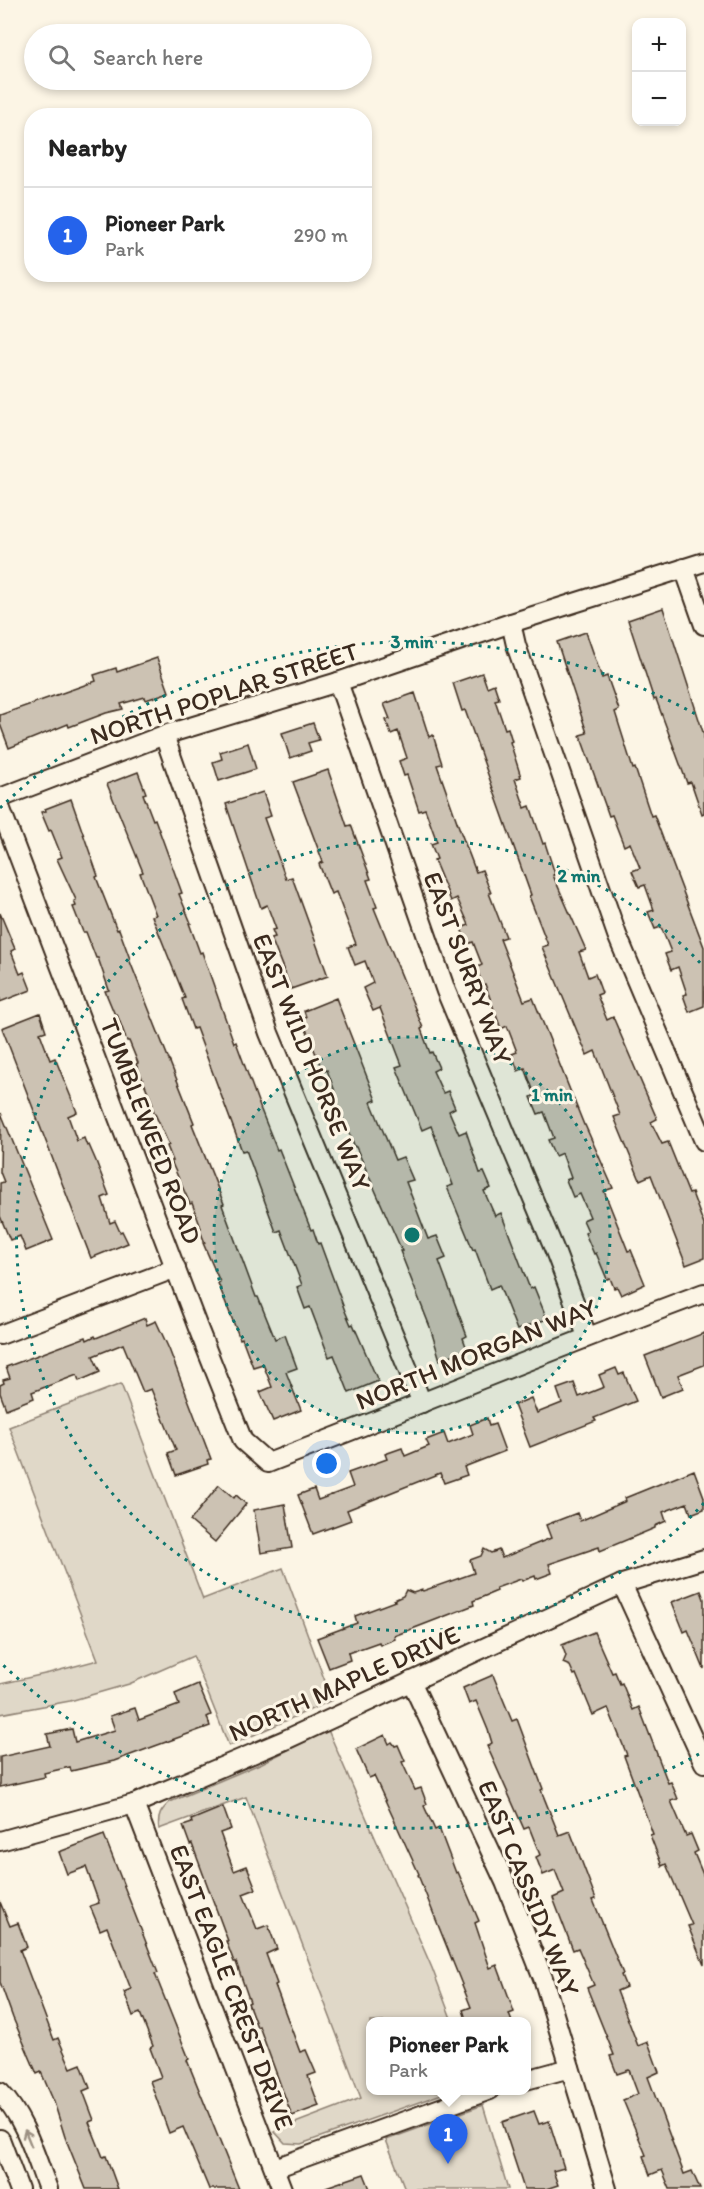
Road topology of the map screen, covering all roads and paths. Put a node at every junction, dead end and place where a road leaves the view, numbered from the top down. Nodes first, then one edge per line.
1 (704, 562) edge
2 (684, 568) junction
3 (510, 623) junction
4 (704, 625) edge
5 (338, 682) junction
6 (165, 735) junction
7 (0, 798) edge
8 (0, 807) edge
9 (704, 1141) edge
10 (176, 1268) junction
11 (704, 1293) edge
12 (2, 1327) edge
13 (587, 1336) junction
14 (422, 1403) junction
15 (268, 1463) joint
16 (704, 1559) edge
17 (622, 1584) junction
18 (411, 1681) junction
19 (704, 1763) edge
20 (134, 1804) junction
21 (0, 1841) edge
22 (570, 2068) junction
23 (531, 2079) edge
24 (0, 2092) edge
25 (479, 2095) edge
26 (0, 2139) edge
27 (275, 2168) junction
28 (19, 2189) edge
29 (48, 2189) edge
30 (282, 2189) edge
31 (607, 2189) edge

1 - 2 street, NORTH POPLAR STREET
2 - 3 street, NORTH POPLAR STREET
2 - 4 street
3 - 5 street, NORTH POPLAR STREET
3 - 9 street
5 - 6 street, NORTH POPLAR STREET
5 - 13 street, EAST SURRY WAY
6 - 7 street, NORTH POPLAR STREET
6 - 14 street, EAST WILD HORSE WAY
8 - 10 street, TUMBLEWEED ROAD
10 - 12 street
10 - 15 street, TUMBLEWEED ROAD
11 - 13 street, NORTH MORGAN WAY
13 - 14 street, NORTH MORGAN WAY
14 - 15 street, NORTH MORGAN WAY
16 - 17 street, NORTH MAPLE DRIVE
17 - 18 street, NORTH MAPLE DRIVE
17 - 19 street
18 - 20 street, NORTH MAPLE DRIVE
18 - 22 street, EAST CASSIDY WAY
20 - 21 street, NORTH MAPLE DRIVE
20 - 27 street, EAST EAGLE CREST DRIVE
22 - 23 street
22 - 31 street, EAST CASSIDY WAY
29 -> 24 street
25 - 27 street
26 - 28 street
27 - 30 street, EAST EAGLE CREST DRIVE

